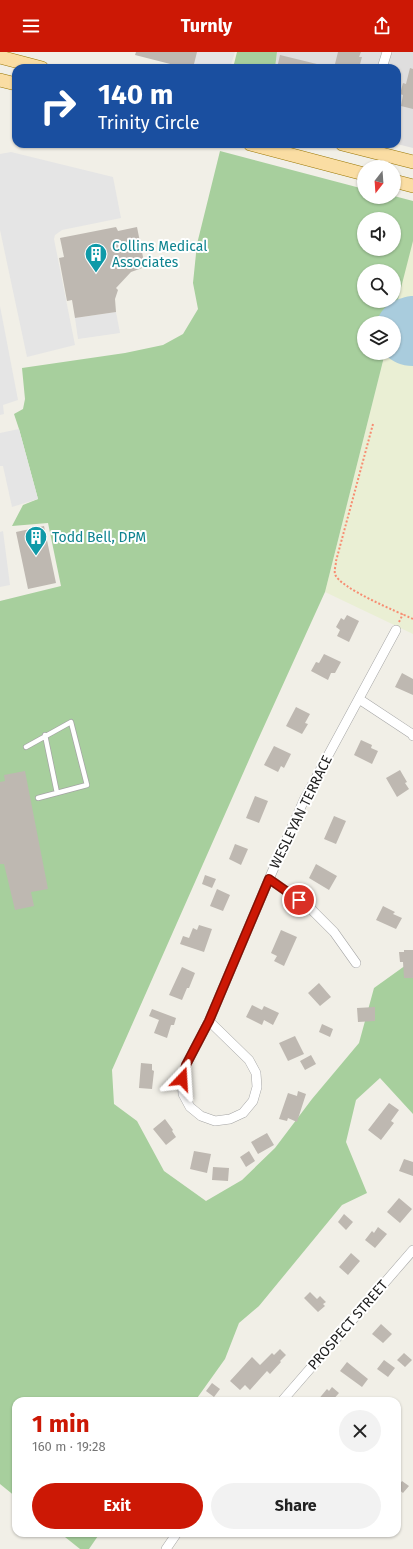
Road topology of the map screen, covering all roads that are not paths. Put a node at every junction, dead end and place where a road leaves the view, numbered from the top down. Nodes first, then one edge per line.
1 (387, 52) edge
2 (0, 57) edge
3 (27, 64) edge
4 (383, 64) edge
5 (0, 80) edge
6 (12, 83) edge
7 (265, 148) edge
8 (368, 148) edge
9 (413, 162) edge
10 (357, 172) edge
11 (401, 183) edge
12 (413, 186) edge
13 (396, 630) dead end
14 (359, 698) junction
15 (45, 735) junction
16 (413, 736) edge
17 (26, 747) dead end
18 (57, 793) junction
19 (38, 798) dead end
20 (269, 879) junction
21 (356, 963) dead end
22 (209, 1021) junction
23 (413, 1250) edge
24 (285, 1397) edge
25 (174, 1537) edge
26 (166, 1549) edge

1 - 4 street
2 - 3 main road
5 - 6 main road
7 - 10 main road
8 - 9 main road
11 - 12 main road
13 - 14 street, WESLEYAN TERRACE
14 - 16 street
14 - 20 street, WESLEYAN TERRACE
15 - 17 lane
15 - 18 lane
15 - 18 lane
18 - 19 lane
20 - 21 street
20 - 22 street, WESLEYAN TERRACE
22 - 22 street, WESLEYAN TERRACE
23 - 24 street, PROSPECT STREET
25 - 26 street

